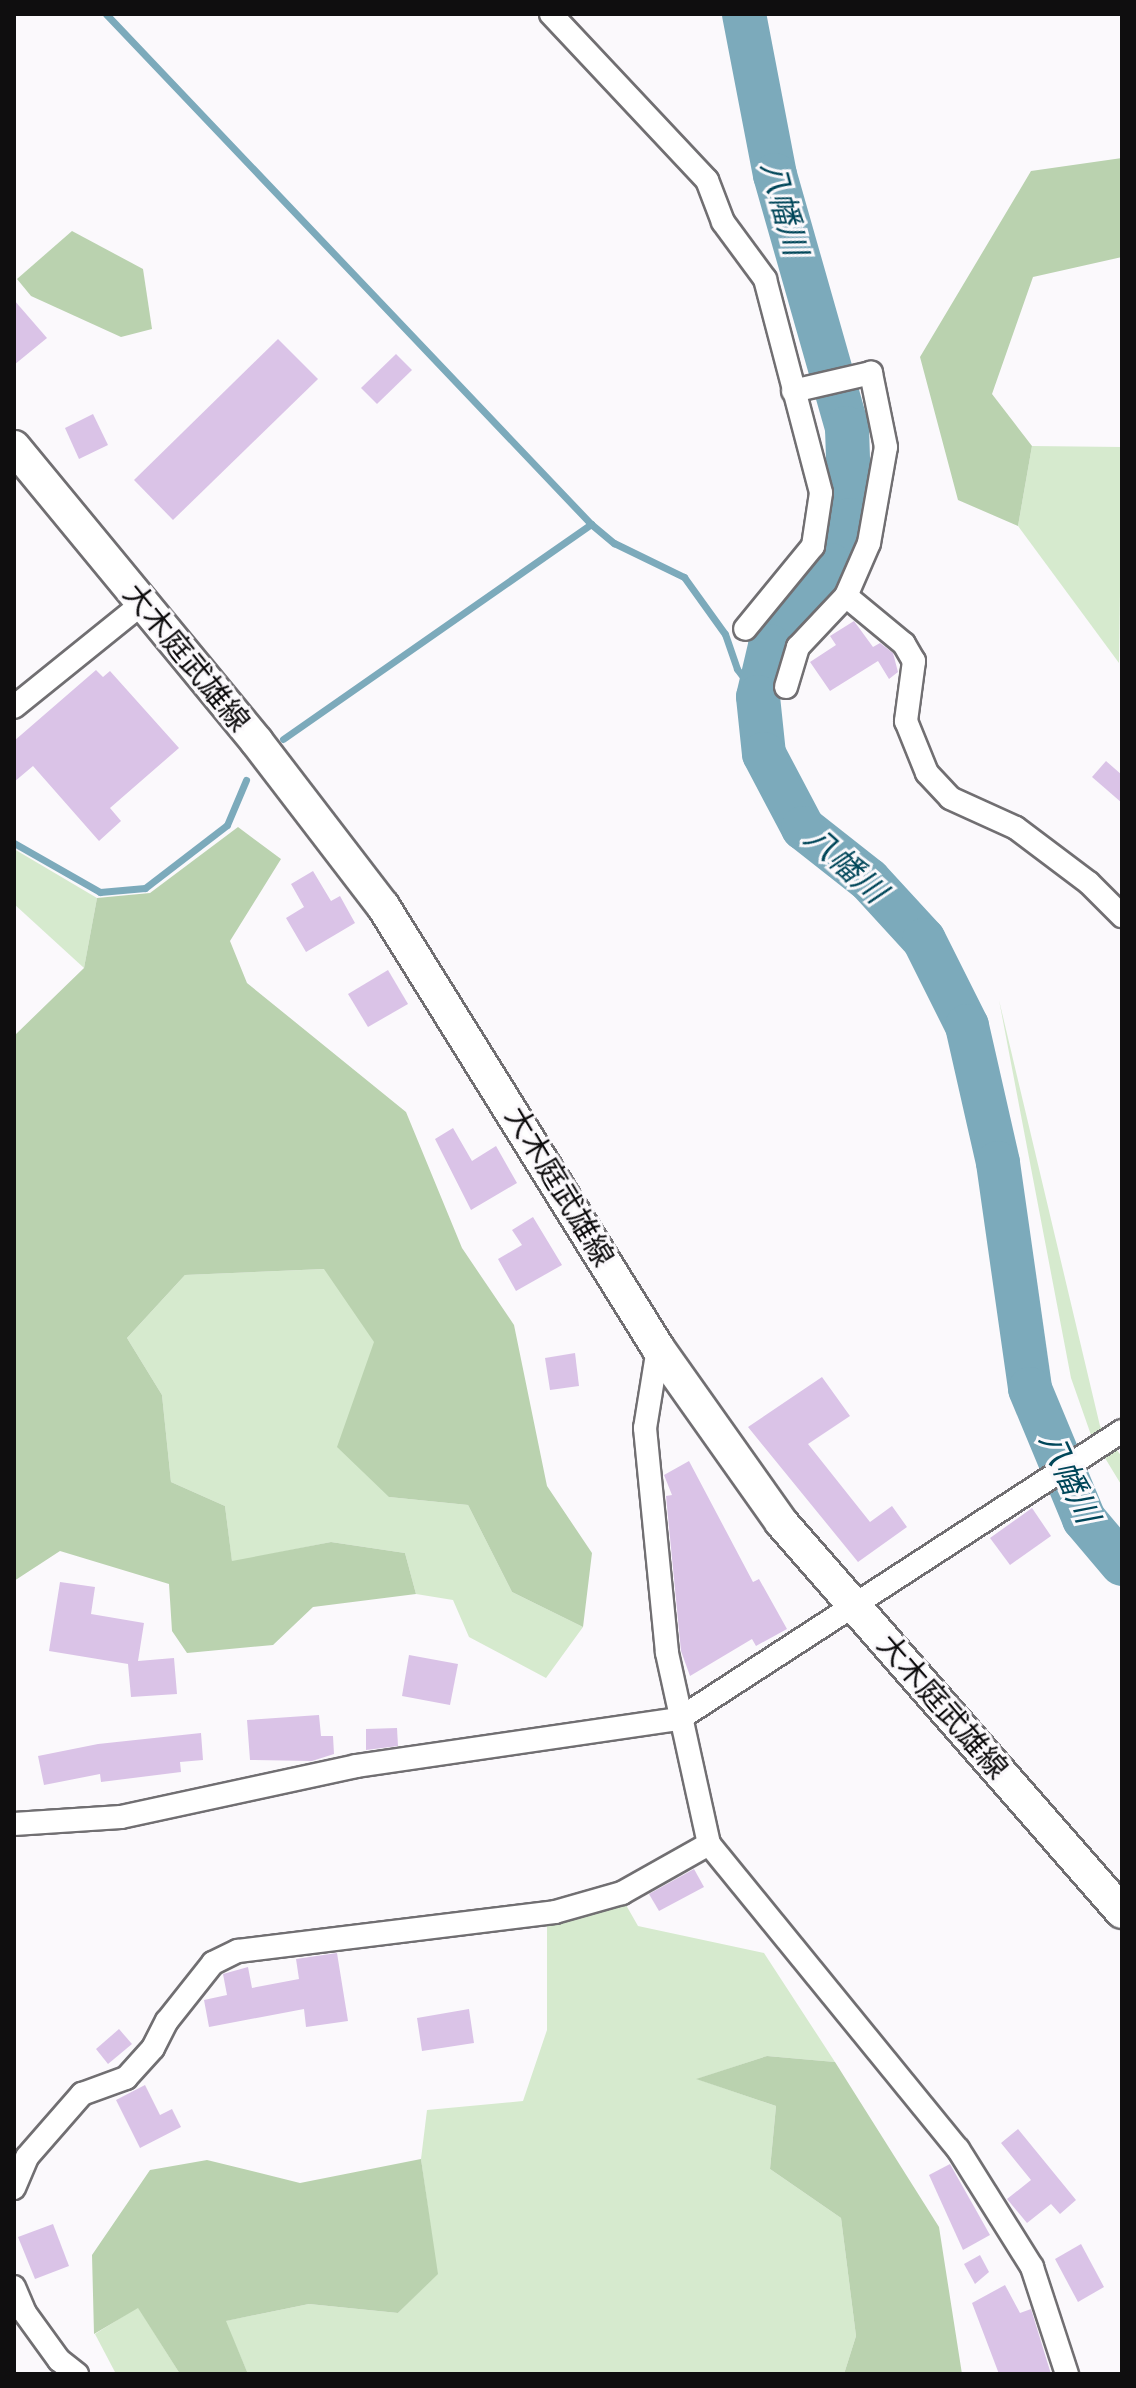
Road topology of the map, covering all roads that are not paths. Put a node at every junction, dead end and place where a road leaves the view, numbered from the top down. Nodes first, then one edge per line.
1 (551, 14) edge
2 (793, 391) junction
3 (14, 447) edge
4 (846, 596) junction
5 (143, 603) junction
6 (745, 629) dead end
7 (786, 687) dead end
8 (14, 707) edge
9 (1122, 916) edge
10 (658, 1348) junction
11 (1122, 1431) edge
12 (853, 1603) junction
13 (679, 1719) junction
14 (14, 1824) edge
15 (709, 1844) junction
16 (1122, 1912) edge
17 (20, 2153) edge
18 (14, 2188) edge
19 (14, 2287) edge
20 (77, 2374) edge
21 (1067, 2374) edge

1 - 2 street
2 - 4 street
2 - 6 street
3 - 5 main road, 大木庭武雄線
4 - 7 street
4 - 9 street
5 - 8 street
5 - 10 main road, 大木庭武雄線
10 - 12 main road, 大木庭武雄線
10 - 13 street
11 - 12 street
12 - 13 street
12 - 16 main road, 大木庭武雄線
13 - 14 street
13 - 15 street
15 - 17 street
15 - 21 street
17 - 18 street
19 - 20 street

